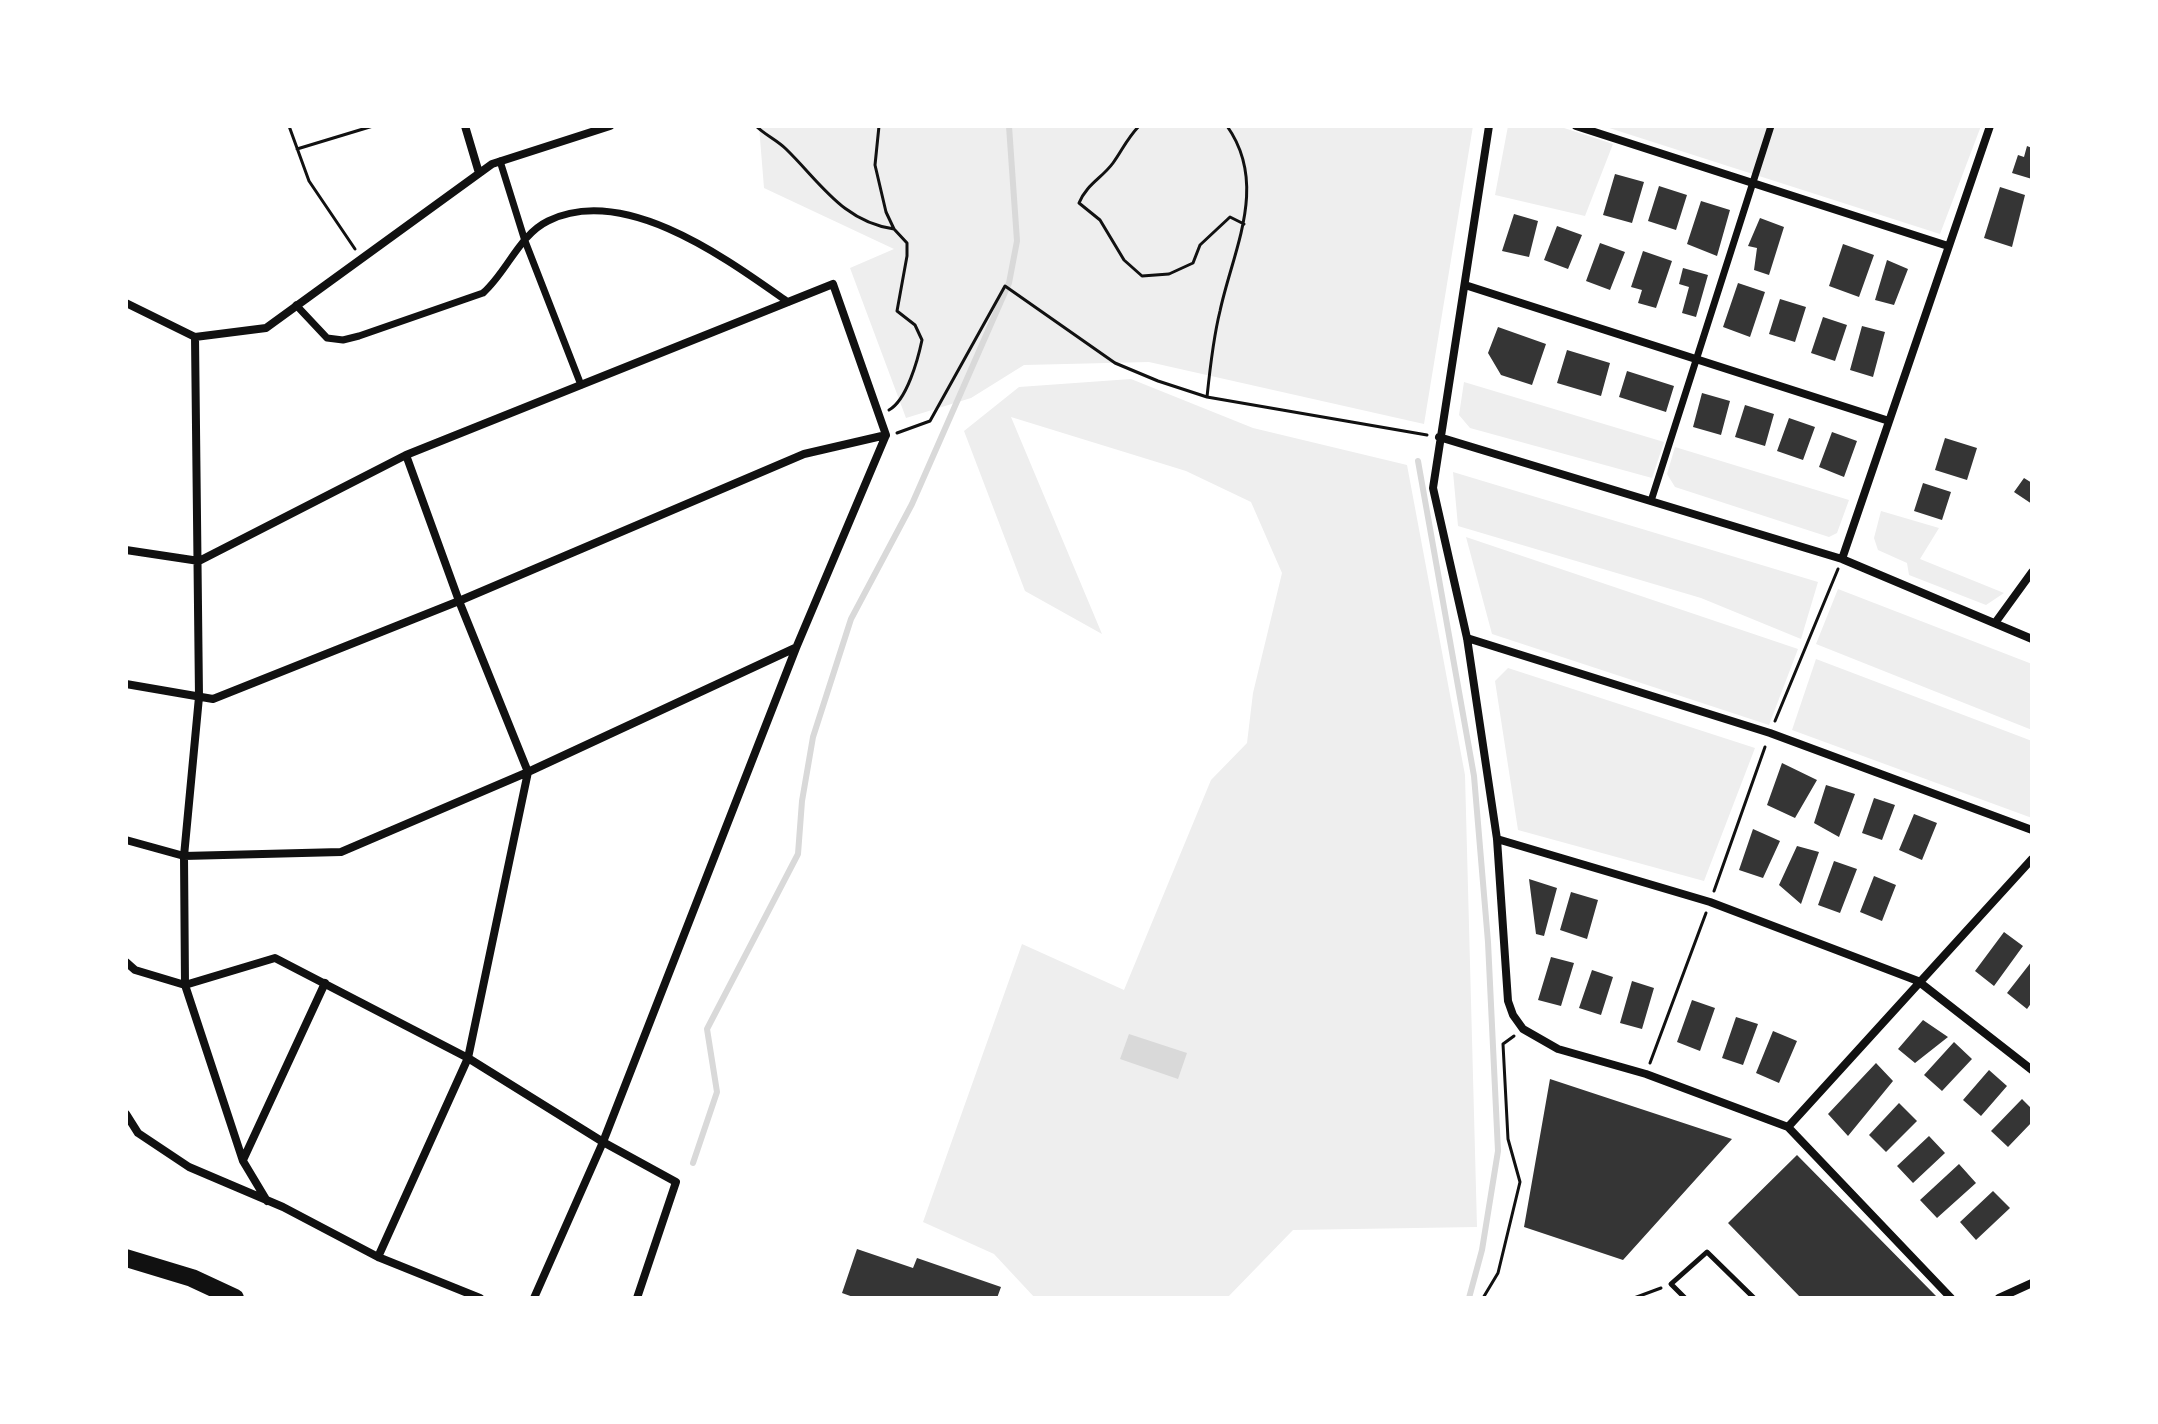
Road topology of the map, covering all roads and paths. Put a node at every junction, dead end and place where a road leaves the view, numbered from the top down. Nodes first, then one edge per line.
1 (289, 126) edge
2 (373, 126) edge
3 (465, 126) edge
4 (610, 126) edge
5 (756, 126) edge
6 (879, 126) edge
7 (1139, 126) edge
8 (1227, 126) edge
9 (1489, 126) edge
10 (1576, 126) edge
11 (1771, 126) edge
12 (1990, 126) edge
13 (297, 149) junction
14 (500, 161) junction
15 (479, 173) junction
16 (1752, 183) junction
17 (1244, 224) junction
18 (894, 229) junction
19 (525, 241) junction
20 (1948, 246) junction
21 (361, 257) junction
22 (1465, 285) junction
23 (788, 302) junction
24 (126, 303) edge
25 (296, 305) junction
26 (195, 337) junction
27 (1696, 359) junction
28 (581, 385) junction
29 (1207, 397) junction
30 (879, 415) junction
31 (1889, 421) junction
32 (886, 435) junction
33 (1439, 437) junction
34 (406, 455) junction
35 (1651, 501) junction
36 (126, 550) edge
37 (1842, 559) junction
38 (199, 561) junction
39 (2032, 572) edge
40 (459, 601) junction
41 (1995, 623) junction
42 (1467, 638) junction
43 (2032, 639) edge
44 (796, 648) junction
45 (126, 684) edge
46 (199, 697) junction
47 (1770, 733) junction
48 (528, 772) junction
49 (2032, 830) edge
50 (1497, 839) junction
51 (126, 840) edge
52 (184, 856) junction
53 (2032, 859) edge
54 (1710, 902) junction
55 (126, 962) edge
56 (1918, 981) junction
57 (325, 983) junction
58 (185, 985) junction
59 (1523, 1029) junction
60 (468, 1058) junction
61 (2032, 1070) edge
62 (1646, 1074) junction
63 (126, 1114) edge
64 (1788, 1127) junction
65 (603, 1142) junction
66 (243, 1161) junction
67 (267, 1201) junction
68 (378, 1257) junction
69 (126, 1258) edge
70 (2032, 1283) edge
71 (1671, 1284) junction
72 (235, 1298) edge
73 (480, 1298) edge
74 (534, 1298) edge
75 (637, 1298) edge
76 (1483, 1298) edge
77 (1634, 1298) edge
78 (1685, 1298) edge
79 (1754, 1298) edge
80 (1951, 1298) edge
81 (1999, 1298) edge

1 - 13 path
2 - 13 path
3 - 15 street
4 - 14 street
5 - 18 path
6 - 18 path
7 - 17 path
8 - 17 path
9 - 22 street
10 - 16 street
11 - 16 street
12 - 20 street
13 - 21 path
14 - 15 street
14 - 19 street
15 - 21 street
16 - 20 street
16 - 27 street
17 - 29 path
18 - 30 path
19 - 23 street
19 - 25 street
19 - 28 street
20 - 31 street
21 - 25 street
22 - 27 street
22 - 33 street
23 - 28 street
23 - 30 street
24 - 26 street
25 - 26 street
26 - 38 street
27 - 31 street
27 - 35 street
28 - 34 street
29 - 32 path
29 - 33 path
30 - 32 street
31 - 37 street
32 - 40 street
32 - 44 street
33 - 35 street
33 - 42 street
34 - 38 street
34 - 40 street
35 - 37 street
36 - 38 street
37 - 41 street
37 - 47 path
38 - 46 street
39 - 41 street
40 - 46 street
40 - 48 street
41 - 43 street
42 - 47 street
42 - 50 street
44 - 48 street
44 - 65 street
45 - 46 street
46 - 52 street
47 - 49 street
47 - 54 path
48 - 52 street
48 - 60 street
50 - 54 street
50 - 59 street
51 - 52 street
52 - 58 street
53 - 56 street
54 - 56 street
54 - 62 path
55 - 58 street
56 - 61 street
56 - 64 street
57 - 58 street
57 - 60 street
57 - 66 street
58 - 66 street
59 - 62 street
59 - 76 path
60 - 65 street
60 - 68 street
62 - 64 street
63 - 67 street
64 - 80 street
65 - 74 street
65 - 75 street
66 - 67 street
67 - 68 street
68 - 73 street
69 - 72 highway
70 - 81 street
71 - 77 path
71 - 78 lane
71 - 79 lane

